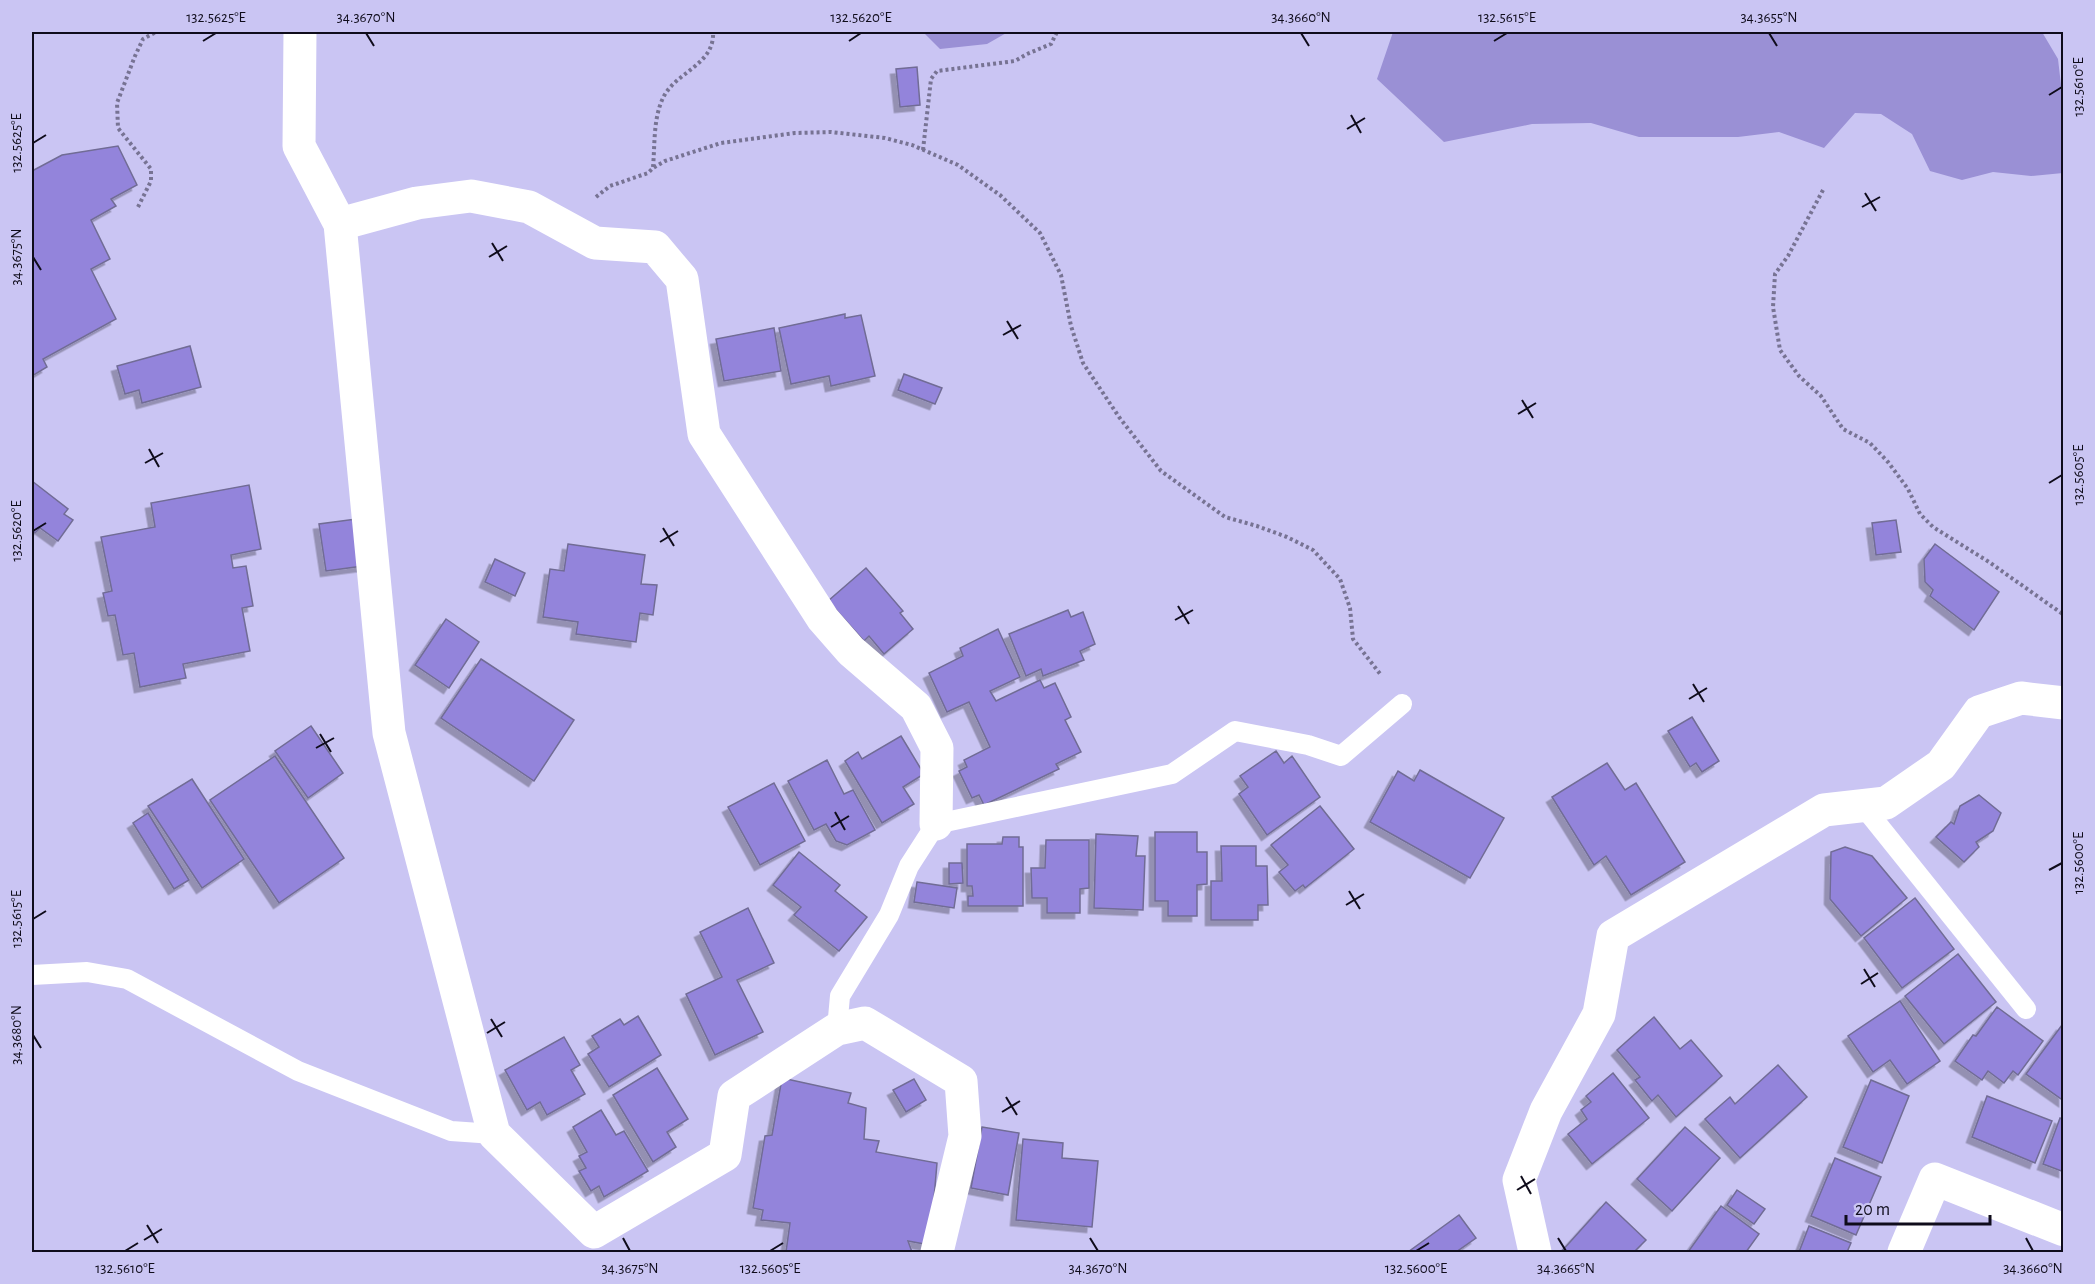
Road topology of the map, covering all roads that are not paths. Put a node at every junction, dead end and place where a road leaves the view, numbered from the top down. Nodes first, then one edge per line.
1 (300, 32) edge
2 (340, 224) junction
3 (2064, 703) edge
4 (1402, 704) road end
5 (1863, 806) junction
6 (936, 824) junction
7 (32, 975) edge
8 (2026, 1009) dead end
9 (837, 1029) junction
10 (494, 1134) junction
11 (2064, 1230) edge
12 (2064, 1246) edge
13 (937, 1252) edge
14 (1535, 1252) edge
15 (1904, 1252) edge
16 (2061, 1252) edge

1 - 2 street
2 - 6 street
2 - 10 street
3 - 5 street
4 - 6 lane
5 - 8 lane
5 - 14 street
6 - 9 lane
7 - 10 lane
9 - 10 street
9 - 13 street
11 - 15 street
12 - 16 street

